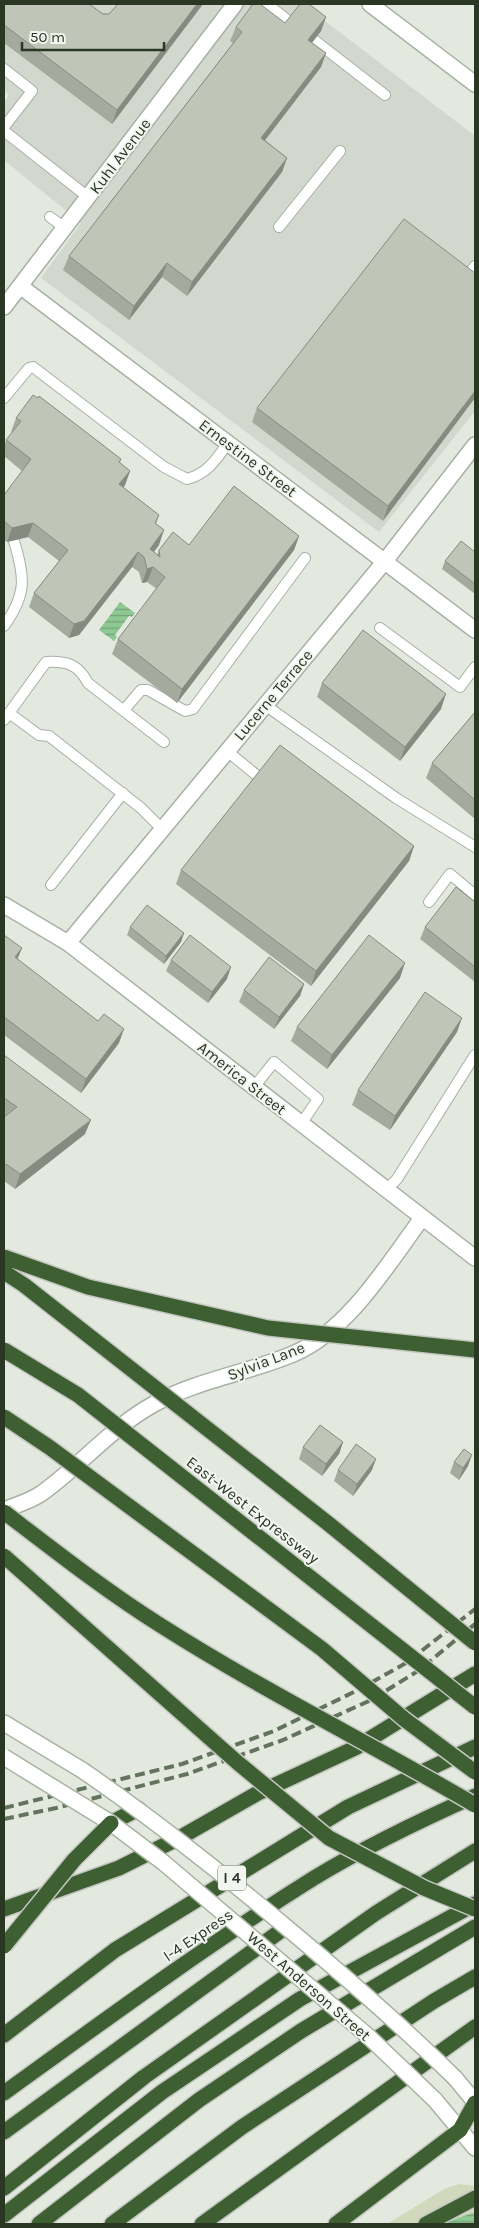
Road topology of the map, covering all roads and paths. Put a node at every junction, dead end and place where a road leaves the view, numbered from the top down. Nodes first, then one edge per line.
1 (235, 4) edge
2 (267, 4) edge
3 (370, 4) edge
4 (291, 23) edge
5 (314, 40) edge
6 (4, 69) edge
7 (475, 84) edge
8 (385, 95) dead end
9 (4, 127) edge
10 (4, 131) edge
11 (340, 151) dead end
12 (88, 197) junction
13 (50, 217) dead end
14 (279, 227) dead end
15 (65, 228) junction
16 (475, 266) edge
17 (463, 282) edge
18 (20, 286) junction
19 (4, 307) edge
20 (4, 398) edge
21 (228, 443) junction
22 (475, 445) edge
23 (14, 540) edge
24 (306, 558) dead end
25 (385, 561) junction
26 (4, 626) edge
27 (380, 628) dead end
28 (475, 630) edge
29 (475, 667) edge
30 (265, 705) junction
31 (124, 710) junction
32 (6, 717) edge
33 (164, 742) dead end
34 (227, 751) junction
35 (260, 778) edge
36 (123, 793) junction
37 (162, 829) junction
38 (475, 847) edge
39 (51, 884) dead end
40 (475, 895) edge
41 (429, 902) dead end
42 (4, 905) edge
43 (68, 943) junction
44 (475, 1055) edge
45 (254, 1087) junction
46 (301, 1124) junction
47 (386, 1190) junction
48 (422, 1218) junction
49 (4, 1257) edge
50 (475, 1258) edge
51 (4, 1272) edge
52 (4, 1350) edge
53 (475, 1350) edge
54 (4, 1417) edge
55 (4, 1511) edge
56 (4, 1556) edge
57 (475, 1643) edge
58 (475, 1674) edge
59 (475, 1706) edge
60 (4, 1723) edge
61 (475, 1747) edge
62 (4, 1757) edge
63 (475, 1772) edge
64 (475, 1796) edge
65 (475, 1805) edge
66 (138, 1809) junction
67 (111, 1823) junction
68 (475, 1851) edge
69 (475, 1904) edge
70 (4, 1908) edge
71 (475, 1909) edge
72 (286, 1927) junction
73 (475, 1927) edge
74 (261, 1945) junction
75 (4, 1946) edge
76 (475, 1977) edge
77 (475, 2027) edge
78 (4, 2034) edge
79 (4, 2093) edge
80 (475, 2102) edge
81 (460, 2130) junction
82 (4, 2132) edge
83 (475, 2148) edge
84 (4, 2188) edge
85 (475, 2198) edge
86 (4, 2215) edge
87 (39, 2224) edge
88 (112, 2224) edge
89 (202, 2224) edge
90 (336, 2224) edge
91 (426, 2224) edge

1 - 12 street, Kuhl Avenue
2 - 4 lane
3 - 7 street
5 - 8 lane
6 - 9 lane
10 - 12 lane
11 - 14 lane
12 - 15 street, Kuhl Avenue
13 - 15 lane
15 - 18 street, Kuhl Avenue
16 - 17 lane
18 - 19 street, Kuhl Avenue
18 - 21 street, Ernestine Street
20 - 21 lane
21 - 25 street, Ernestine Street
22 - 25 street, Lucerne Terrace
23 - 26 lane
24 - 31 lane
25 - 28 street, Ernestine Street
25 - 30 street, Lucerne Terrace
27 - 29 lane
30 - 34 street, Lucerne Terrace
30 - 38 lane
31 - 32 lane
31 - 33 lane
32 - 36 lane
34 - 35 lane
34 - 37 street, Lucerne Terrace
36 - 37 lane
36 - 39 lane
37 - 43 street, Lucerne Terrace
40 - 41 lane
42 - 43 street, America Street
43 - 45 street, America Street
44 - 47 lane
45 - 46 street, America Street
45 - 46 lane
46 - 47 street, America Street
47 - 48 street, America Street
48 - 50 street, America Street
48 - 55 street, Sylvia Lane
49 - 53 highway, bridge
51 - 57 highway, bridge
52 - 59 highway, East-West Expressway, bridge
54 - 63 highway, bridge
55 - 65 highway, bridge
56 - 71 highway, bridge
58 - 70 highway
60 - 66 street, West Anderson Street, bridge
61 - 78 highway, I 4
62 - 67 street, West Anderson Street, bridge
64 - 79 highway, I-4 Express
66 - 67 highway
66 - 72 street, West Anderson Street, bridge
67 - 74 street, West Anderson Street, bridge
67 - 75 highway, bridge
68 - 84 highway
69 - 86 highway
72 - 74 highway
72 - 80 street, West Anderson Street, bridge
73 - 87 highway
74 - 81 street, West Anderson Street, bridge
74 - 82 highway
76 - 88 highway
77 - 89 highway
80 - 81 highway
81 - 83 street, West Anderson Street
81 - 90 highway
85 - 91 highway

